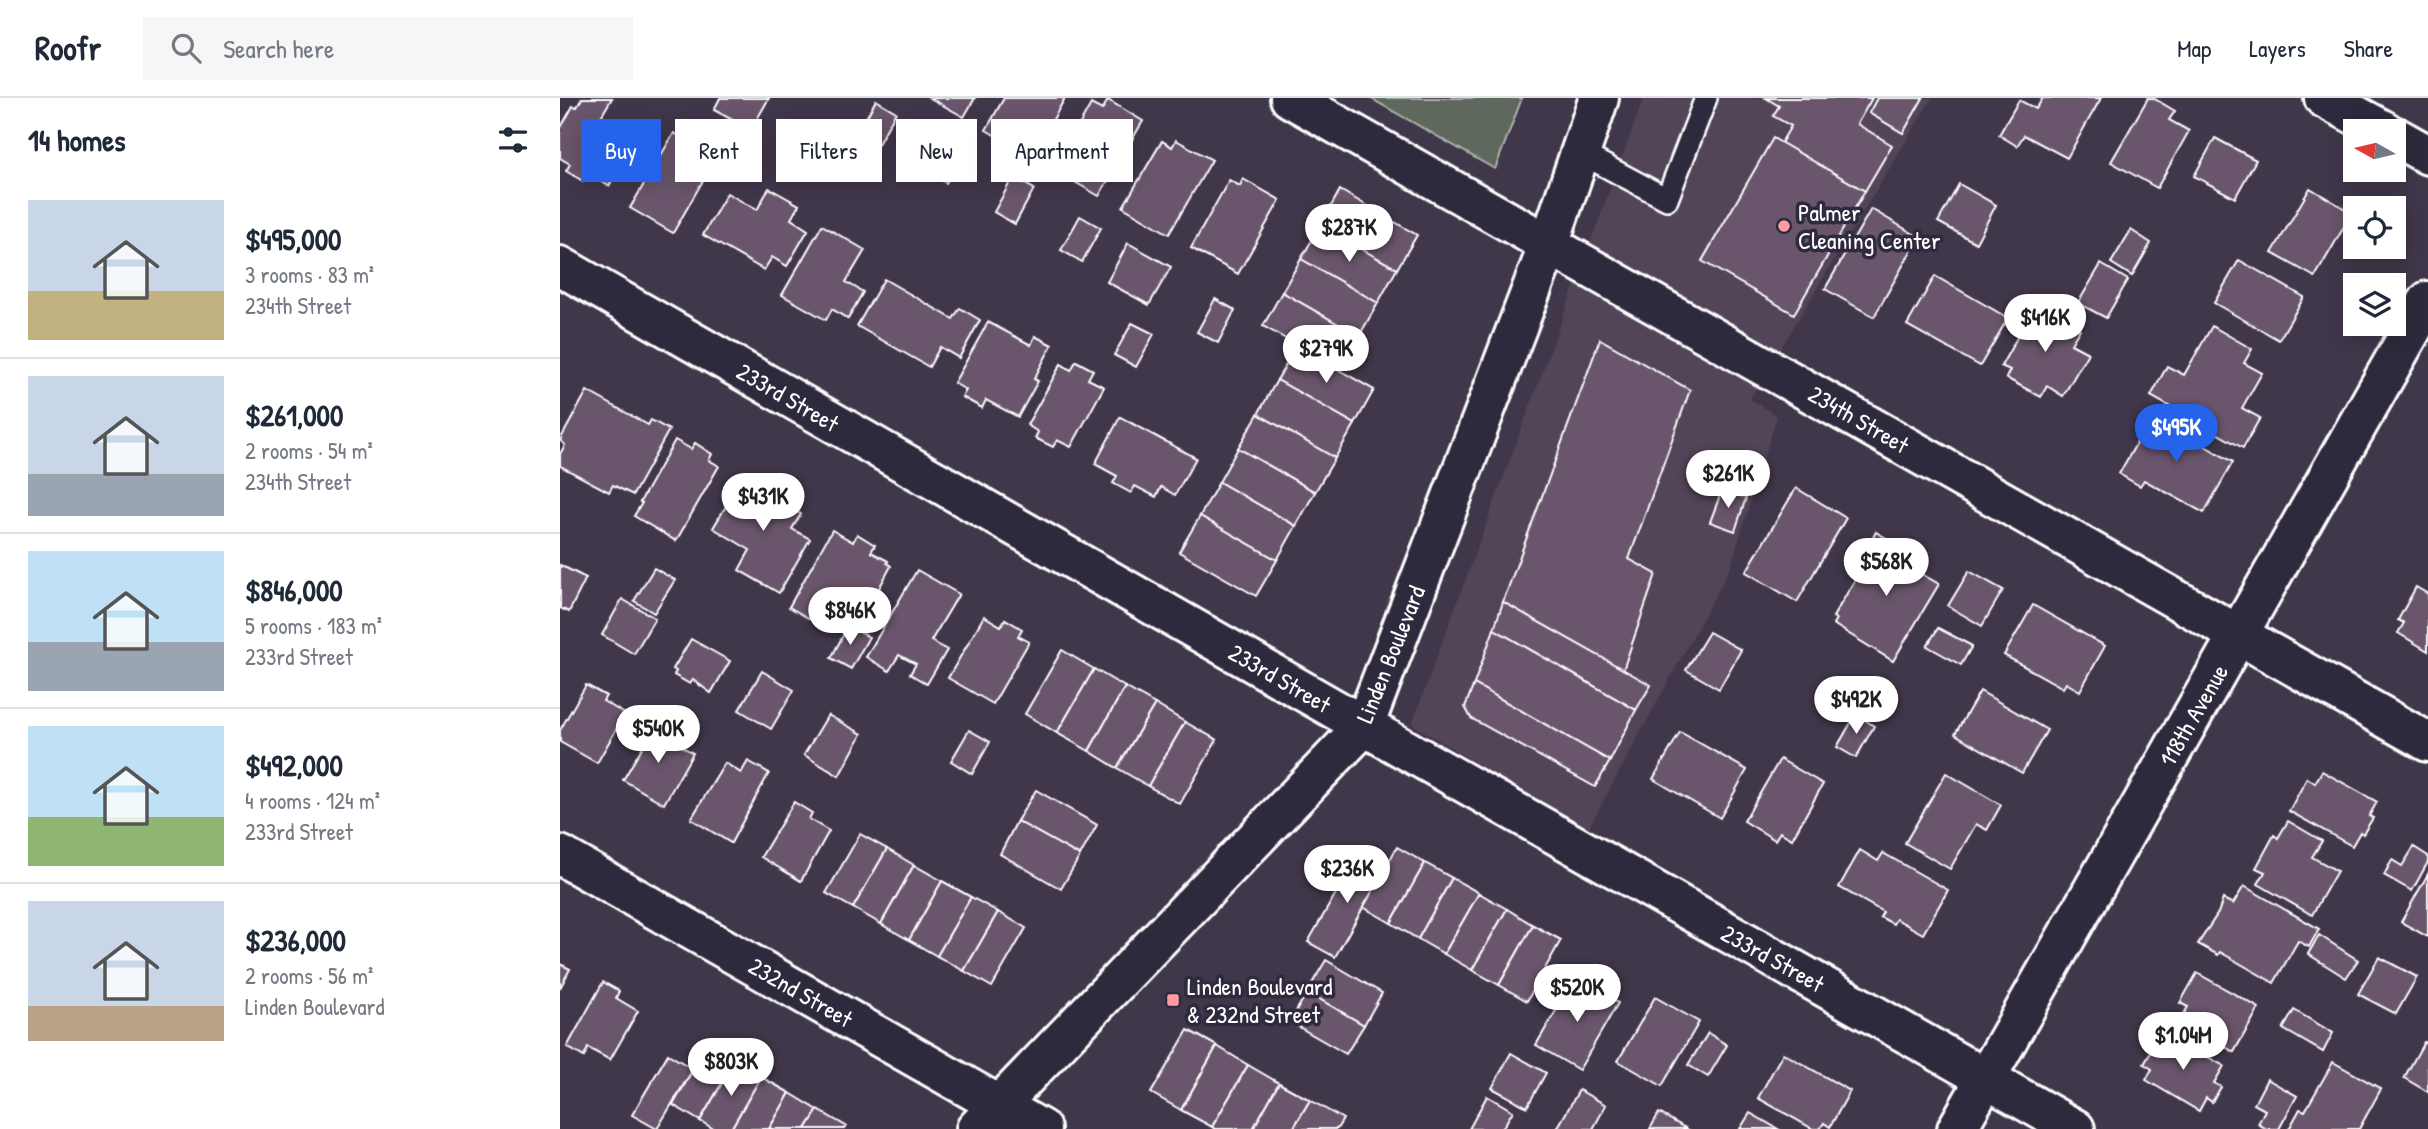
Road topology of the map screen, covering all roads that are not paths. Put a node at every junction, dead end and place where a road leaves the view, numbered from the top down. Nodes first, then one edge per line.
1 (1290, 98) edge
2 (1599, 98) edge
3 (1706, 98) edge
4 (2324, 98) edge
5 (2363, 119) edge
6 (2406, 143) edge
7 (1581, 153) junction
8 (2428, 155) edge
9 (1549, 244) junction
10 (560, 266) edge
11 (2428, 301) edge
12 (2239, 634) junction
13 (1364, 726) junction
14 (2428, 742) edge
15 (560, 855) edge
16 (1986, 1078) junction
17 (988, 1117) edge
18 (1041, 1129) edge
19 (1957, 1129) edge
20 (2075, 1129) edge

1 - 9 street, 234th Street
2 - 7 street, Linden Boulevard
3 - 7 lane
4 - 5 street
6 - 8 street
7 - 9 street, Linden Boulevard
9 - 12 street, 234th Street
9 - 13 street, Linden Boulevard
10 - 13 street, 233rd Street
11 - 12 street, 118th Avenue
12 - 14 street, 234th Street
12 - 16 street, 118th Avenue
13 - 16 street, 233rd Street
13 - 17 street, Linden Boulevard
15 - 17 street, 232nd Street
16 - 19 street, 118th Avenue
16 - 20 street, 233rd Street
17 - 18 street, 232nd Street

